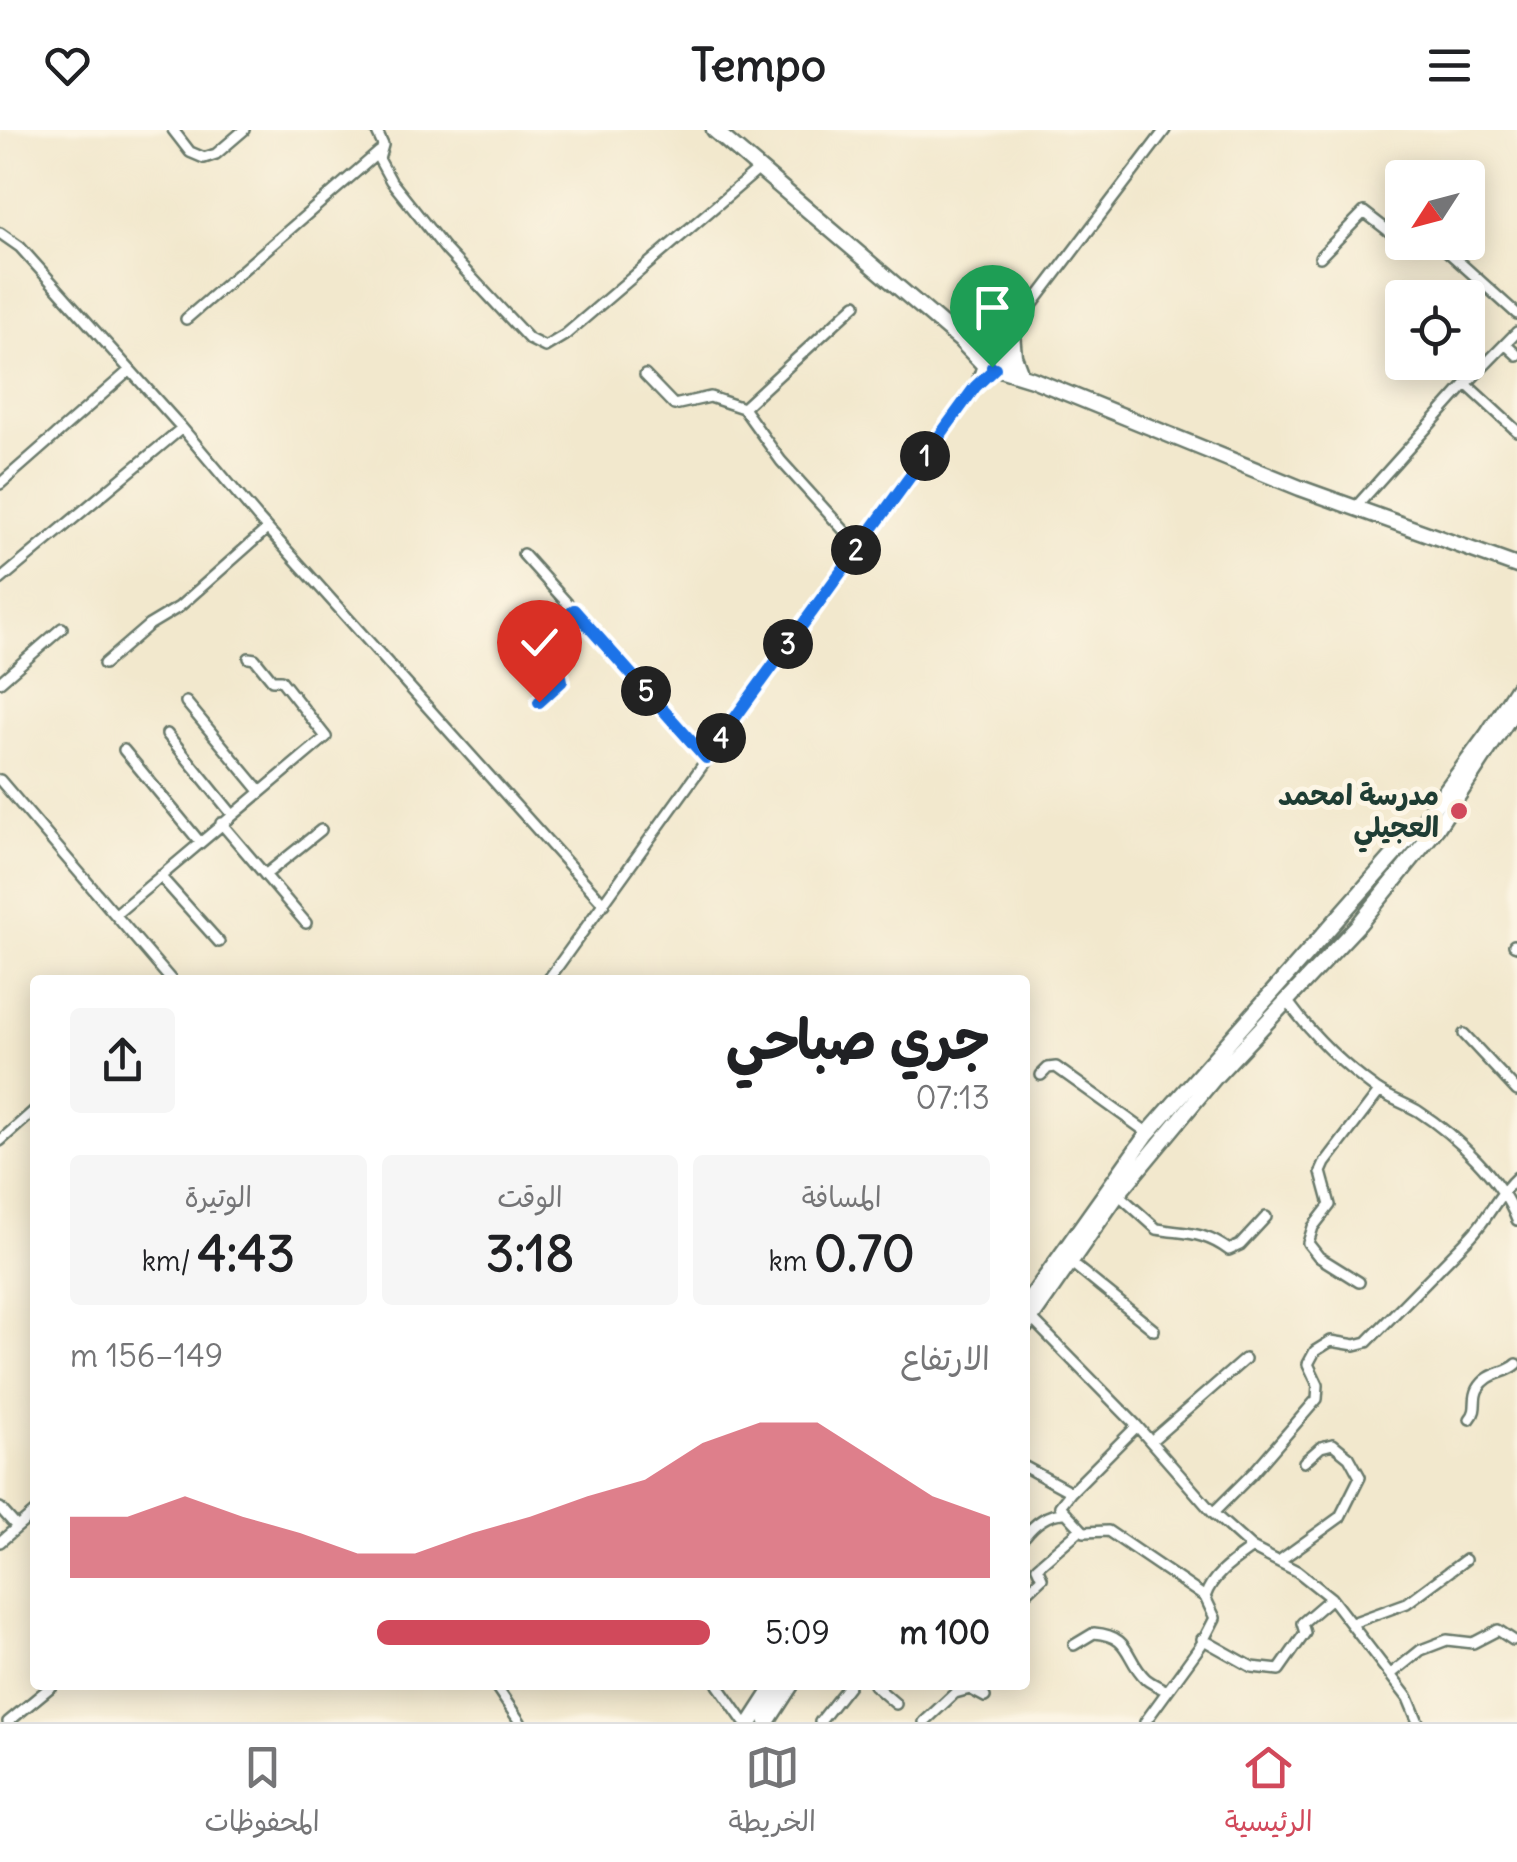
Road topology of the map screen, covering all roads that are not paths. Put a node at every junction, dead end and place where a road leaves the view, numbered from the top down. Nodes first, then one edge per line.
1 (173, 130) edge
2 (244, 130) edge
3 (376, 130) edge
4 (714, 130) edge
5 (1164, 130) edge
6 (379, 152) junction
7 (759, 169) junction
8 (1385, 228) edge
9 (0, 233) edge
10 (1320, 256) dead end
11 (1457, 260) edge
12 (856, 304) dead end
13 (1517, 314) edge
14 (186, 319) dead end
15 (1014, 329) junction
16 (1517, 332) edge
17 (1505, 344) junction
18 (1517, 355) edge
19 (991, 360) junction
20 (130, 370) junction
21 (644, 375) dead end
22 (1027, 376) junction
23 (1466, 384) junction
24 (744, 408) junction
25 (182, 428) junction
26 (1517, 431) edge
27 (0, 484) edge
28 (1354, 509) junction
29 (267, 529) junction
30 (858, 547) junction
31 (523, 554) dead end
32 (1517, 566) edge
33 (0, 580) edge
34 (574, 610) junction
35 (62, 628) dead end
36 (249, 658) dead end
37 (104, 664) dead end
38 (0, 682) edge
39 (1517, 688) edge
40 (186, 702) dead end
41 (539, 702) dead end
42 (1511, 716) edge
43 (167, 734) dead end
44 (124, 750) dead end
45 (706, 758) junction
46 (0, 780) edge
47 (260, 791) junction
48 (232, 814) junction
49 (222, 823) junction
50 (321, 830) dead end
51 (199, 842) junction
52 (265, 874) junction
53 (160, 876) junction
54 (604, 904) junction
55 (116, 914) junction
56 (306, 923) dead end
57 (219, 942) dead end
58 (167, 975) edge
59 (552, 975) edge
60 (1288, 1002) junction
61 (1464, 1034) dead end
62 (1042, 1076) dead end
63 (1517, 1091) edge
64 (1380, 1092) junction
65 (30, 1114) edge
66 (1148, 1133) junction
67 (0, 1141) edge
68 (1517, 1176) edge
69 (1501, 1192) junction
70 (1118, 1194) junction
71 (1266, 1217) dead end
72 (1517, 1220) edge
73 (1069, 1262) junction
74 (1359, 1282) dead end
75 (1030, 1303) edge
76 (1030, 1304) edge
77 (1030, 1308) edge
78 (1154, 1330) dead end
79 (1245, 1359) dead end
80 (1517, 1364) edge
81 (1470, 1419) dead end
82 (1137, 1426) junction
83 (1151, 1441) junction
84 (1304, 1462) dead end
85 (1030, 1471) edge
86 (1070, 1492) junction
87 (0, 1508) edge
88 (1064, 1513) junction
89 (1214, 1513) junction
90 (30, 1516) edge
91 (17, 1527) junction
92 (1081, 1530) junction
93 (1030, 1531) edge
94 (0, 1542) edge
95 (1252, 1548) junction
96 (1465, 1560) dead end
97 (1279, 1561) junction
98 (1030, 1589) edge
99 (1205, 1598) junction
100 (1330, 1598) junction
101 (1352, 1622) junction
102 (1202, 1639) junction
103 (1513, 1640) dead end
104 (1074, 1646) dead end
105 (1390, 1674) junction
106 (46, 1690) edge
107 (498, 1690) edge
108 (722, 1690) edge
109 (771, 1690) edge
110 (788, 1690) edge
111 (845, 1690) edge
112 (880, 1690) edge
113 (967, 1690) edge
114 (972, 1690) edge
115 (1167, 1691) junction
116 (985, 1697) dead end
117 (896, 1704) dead end
118 (517, 1720) edge
119 (8, 1722) edge
120 (747, 1722) edge
121 (767, 1722) edge
122 (820, 1722) edge
123 (924, 1722) edge
124 (1145, 1722) edge
125 (1418, 1722) edge

1 - 2 street
3 - 6 street
4 - 7 main road
5 - 15 street
6 - 7 street
6 - 14 street
7 - 19 main road
8 - 10 street
9 - 20 street
11 - 13 street
12 - 24 street
15 - 19 street
15 - 19 street
15 - 22 main road
16 - 17 street
17 - 18 street
17 - 23 street
19 - 22 main road
19 - 30 street
20 - 25 street
20 - 27 street
21 - 24 street
22 - 28 main road
23 - 26 street
23 - 28 street
24 - 30 street
25 - 29 street
25 - 33 street
28 - 32 main road
29 - 37 street
29 - 54 street
30 - 45 street
31 - 34 street
34 - 41 street
34 - 45 street
35 - 38 street
36 - 47 street
39 - 42 main road
40 - 47 street
42 - 60 main road
42 - 66 main road
43 - 48 street
44 - 51 street
45 - 54 street
46 - 55 street
47 - 48 street
48 - 49 street
49 - 51 street
49 - 52 street
50 - 52 street
51 - 53 street
52 - 56 street
53 - 55 street
53 - 57 street
54 - 59 street
55 - 58 street
60 - 64 street
60 - 70 main road
61 - 63 street
62 - 66 street
64 - 69 street
64 - 74 street
65 - 67 street
66 - 75 main road
68 - 69 street
69 - 72 street
69 - 89 street
70 - 71 street
70 - 73 main road
73 - 76 main road
73 - 78 street
77 - 82 street
79 - 83 street
80 - 81 street
82 - 83 street
82 - 86 street
83 - 89 street
84 - 97 street
85 - 86 street
86 - 88 street
87 - 91 street
88 - 92 street
88 - 93 street
89 - 95 street
90 - 91 street
91 - 94 street
92 - 98 street
92 - 99 street
95 - 97 street
95 - 99 street
96 - 101 street
97 - 100 street
99 - 102 street
100 - 101 street
100 - 102 street
101 - 105 street
102 - 115 street
103 - 105 street
104 - 115 street
105 - 125 street
106 - 119 street
107 - 118 street
108 - 120 street
109 - 120 main road
110 - 121 main road
111 - 122 street
112 - 117 street
113 - 123 street
114 - 116 street
115 - 124 street

